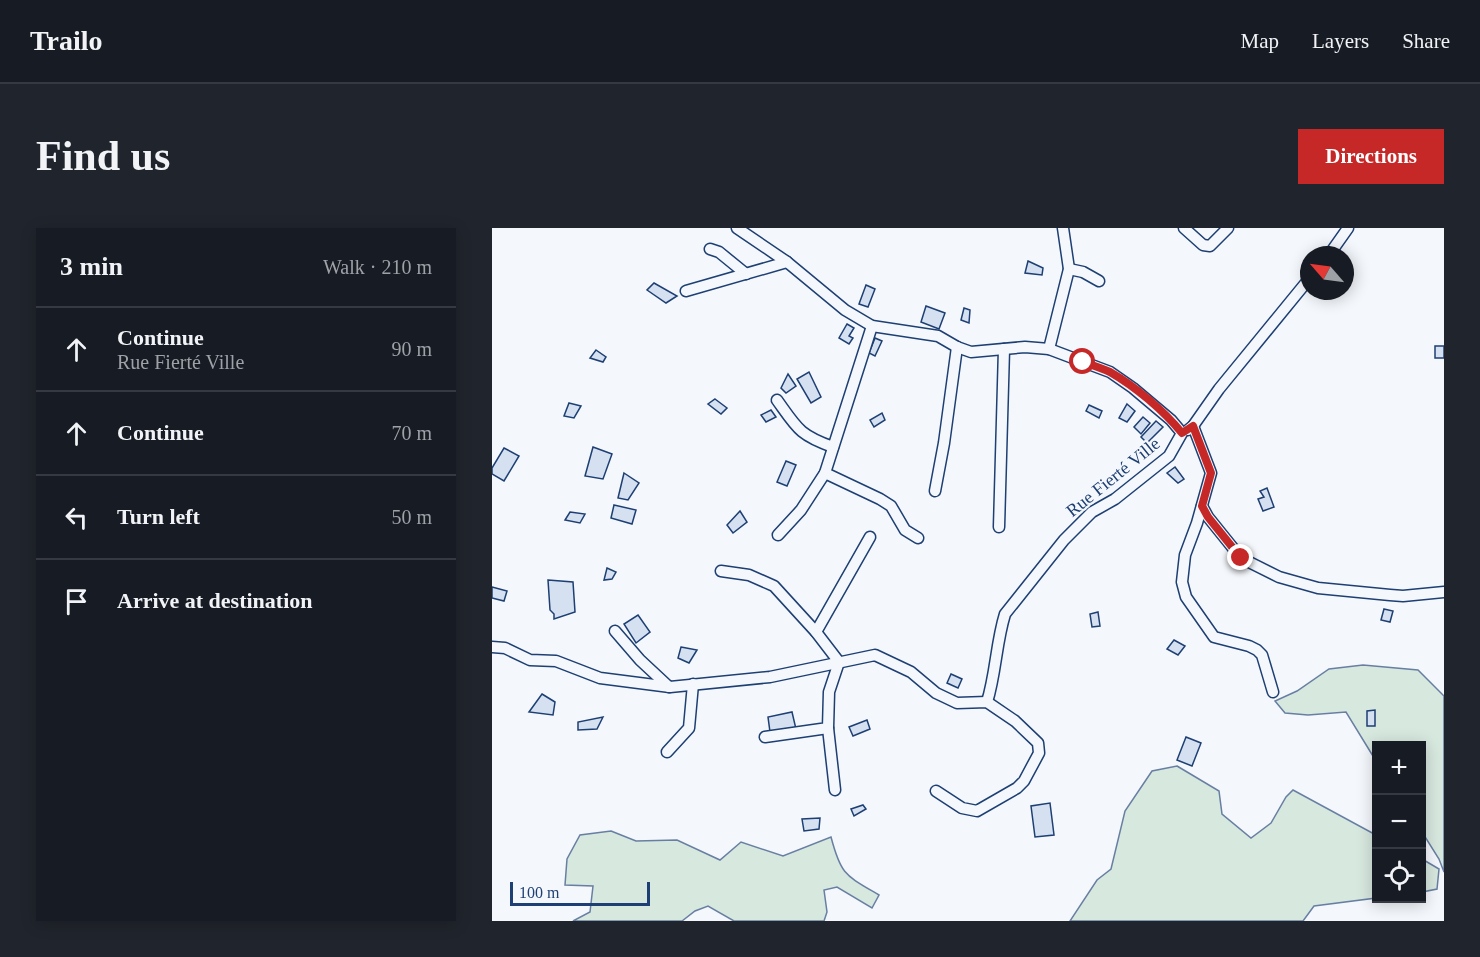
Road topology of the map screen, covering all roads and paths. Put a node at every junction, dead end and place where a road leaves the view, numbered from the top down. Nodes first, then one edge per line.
1 (737, 228) edge
2 (1063, 228) edge
3 (1184, 228) edge
4 (1228, 228) edge
5 (1348, 228) edge
6 (1335, 246) edge
7 (710, 249) dead end
8 (787, 262) junction
9 (1069, 269) junction
10 (746, 274) junction
11 (1099, 280) dead end
12 (1300, 290) edge
13 (686, 291) dead end
14 (872, 326) junction
15 (957, 347) junction
16 (1004, 349) junction
17 (1049, 349) junction
18 (777, 400) dead end
19 (1193, 426) junction
20 (1182, 433) junction
21 (833, 447) junction
22 (825, 473) junction
23 (935, 491) dead end
24 (1202, 506) junction
25 (999, 527) dead end
26 (778, 535) dead end
27 (870, 537) dead end
28 (918, 538) dead end
29 (721, 571) dead end
30 (1444, 592) edge
31 (615, 631) dead end
32 (816, 632) junction
33 (492, 647) edge
34 (839, 662) junction
35 (693, 684) junction
36 (669, 687) junction
37 (1273, 692) dead end
38 (987, 702) junction
39 (828, 728) junction
40 (765, 737) dead end
41 (667, 752) dead end
42 (835, 790) dead end
43 (936, 791) dead end

1 - 8 street, Rue Fierté Ville
2 - 9 street
3 - 4 street
5 - 6 street
7 - 10 street
8 - 10 street
8 - 14 street, Rue Fierté Ville
9 - 11 street
9 - 17 street
10 - 13 street
12 - 19 street
14 - 15 street, Rue Fierté Ville
14 - 21 street
15 - 16 street, Rue Fierté Ville
15 - 23 street
16 - 17 street, Rue Fierté Ville
16 - 25 street
17 - 20 street, Rue Fierté Ville
18 - 21 street
19 - 20 street
19 - 24 street
20 - 38 street, Rue Fierté Ville
21 - 22 street
22 - 26 street
22 - 28 street
24 - 30 street
24 - 37 street
27 - 32 street
29 - 32 street
31 - 36 street
32 - 34 street
33 - 36 street
34 - 35 street
34 - 38 street
34 - 39 street
35 - 36 street
35 - 41 street
38 - 43 street
39 - 40 street
39 - 42 street

